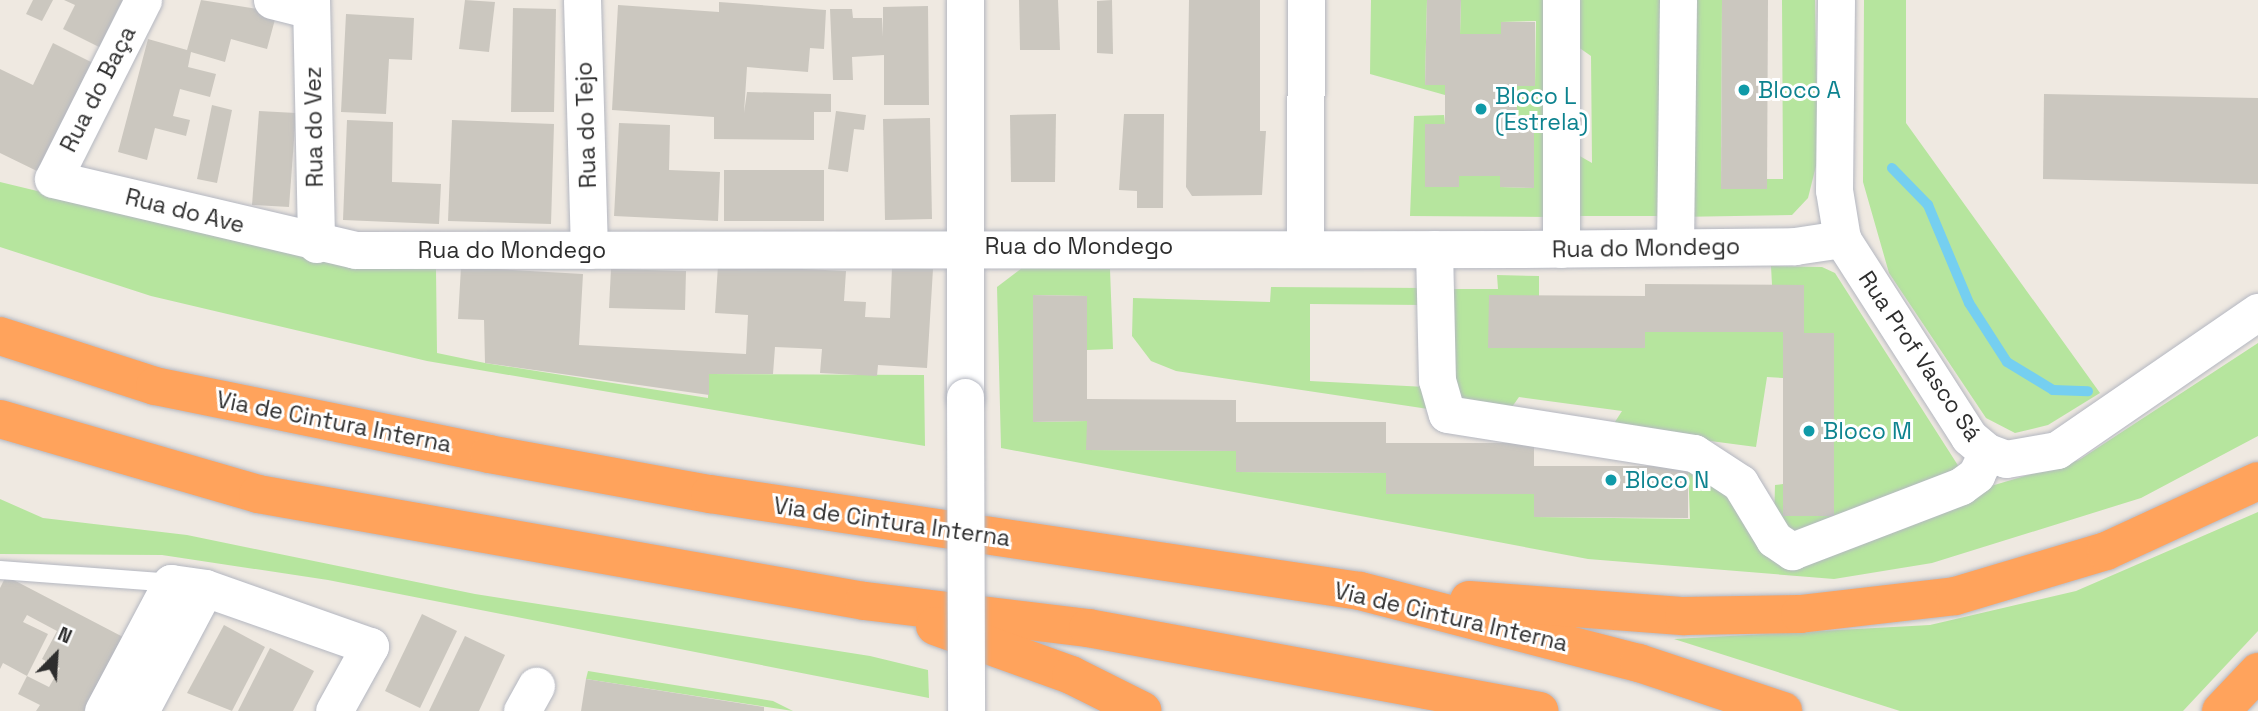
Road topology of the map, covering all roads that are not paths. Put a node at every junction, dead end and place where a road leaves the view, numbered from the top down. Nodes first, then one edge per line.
1 (143, 0) edge
2 (272, 0) edge
3 (582, 0) edge
4 (965, 0) edge
5 (1306, 0) edge
6 (1561, 0) edge
7 (1678, 0) edge
8 (1836, 0) edge
9 (311, 5) edge
10 (53, 179) joint
11 (1842, 239) junction
12 (316, 244) junction
13 (965, 246) junction
14 (1675, 246) junction
15 (1306, 247) junction
16 (1434, 249) junction
17 (1561, 249) junction
18 (589, 250) junction
19 (2258, 312) edge
20 (0, 335) edge
21 (0, 419) edge
22 (1987, 452) junction
23 (2258, 481) edge
24 (0, 570) edge
25 (188, 585) junction
26 (1360, 592) junction
27 (864, 601) junction
28 (2258, 672) edge
29 (103, 711) edge
30 (140, 711) edge
31 (334, 711) edge
32 (966, 711) edge
33 (1143, 711) edge
34 (1539, 711) edge
35 (1783, 711) edge
36 (2221, 711) edge

1 - 10 street, Rua do Baça
2 - 9 street
3 - 18 street, Rua do Tejo
4 - 13 street
5 - 15 street
6 - 17 street
7 - 14 street
8 - 11 street
9 - 12 street, Rua do Vez
10 - 12 street, Rua do Ave
11 - 14 street, Rua do Mondego
11 - 22 street, Rua Prof Vasco Sá
12 - 18 street, Rua do Mondego
13 - 15 street, Rua do Mondego
13 - 18 street, Rua do Mondego
13 - 32 street, bridge
14 - 17 street, Rua do Mondego
15 - 16 street, Rua do Mondego
16 - 17 street, Rua do Mondego
16 - 22 street
19 - 22 street, Rua Prof Vasco Sá
20 - 26 highway, Via de Cintura Interna
21 - 27 highway
23 - 26 highway
24 - 25 lane
25 - 29 street
25 - 30 street
25 - 31 street
26 - 35 highway, Via de Cintura Interna
27 - 33 highway
27 - 34 highway
28 - 36 highway

